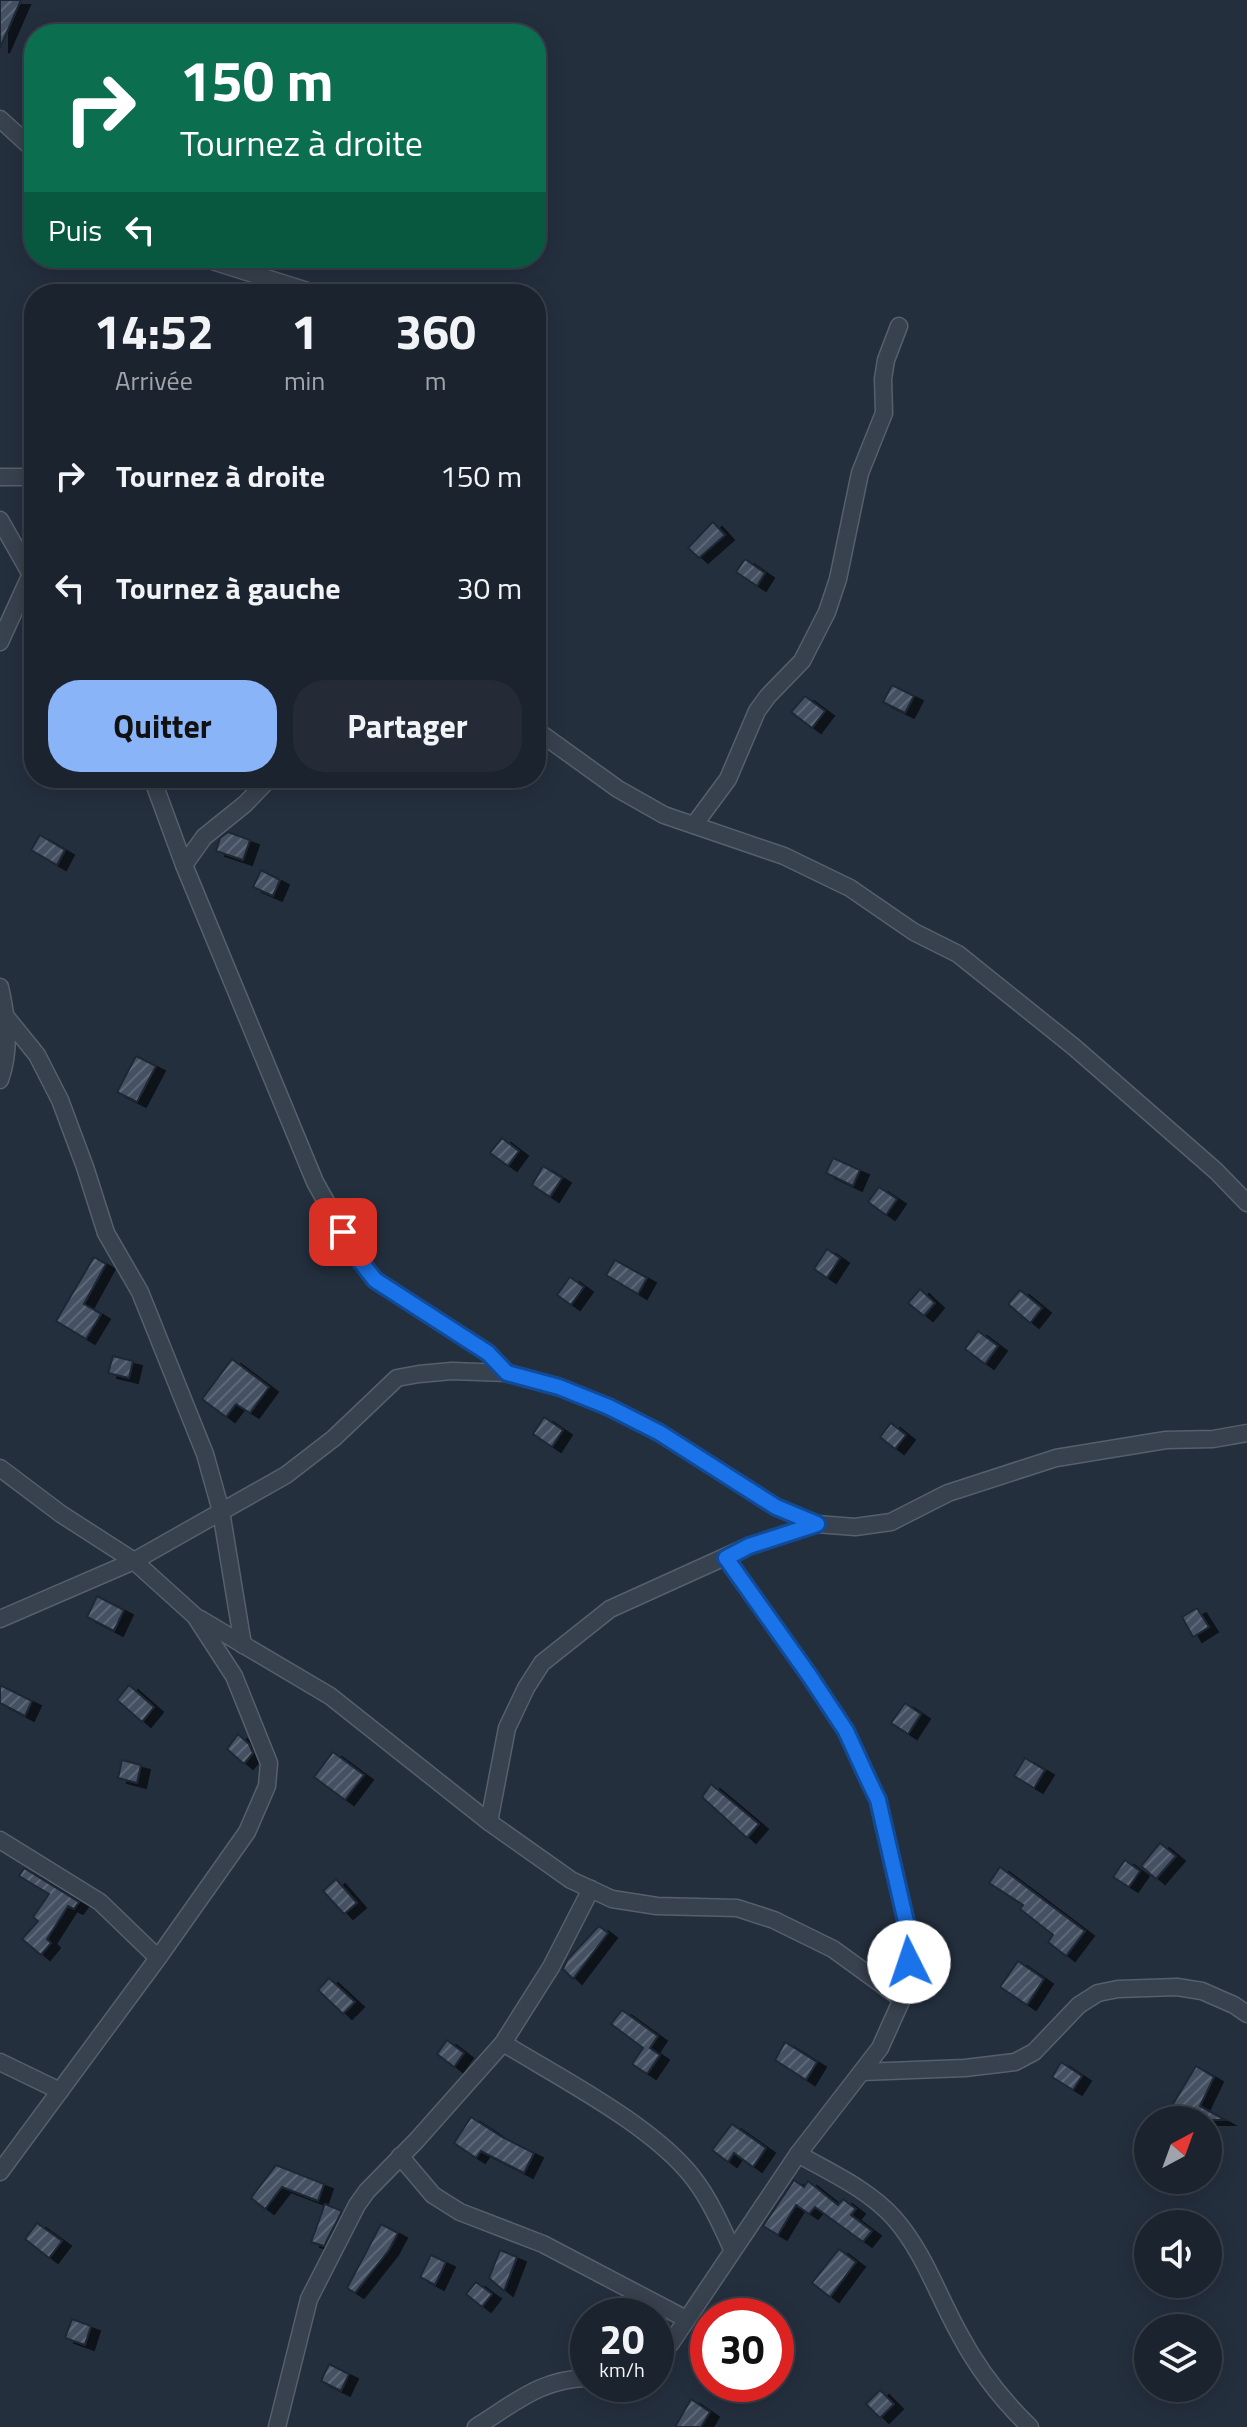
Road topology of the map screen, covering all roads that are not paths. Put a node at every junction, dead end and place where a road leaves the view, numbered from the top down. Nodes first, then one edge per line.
1 (0, 119) edge
2 (24, 141) edge
3 (235, 268) edge
4 (285, 284) edge
5 (899, 326) dead end
6 (0, 477) edge
7 (24, 477) edge
8 (0, 520) edge
9 (24, 563) edge
10 (24, 593) edge
11 (0, 642) edge
12 (546, 737) edge
13 (156, 788) edge
14 (260, 788) edge
15 (694, 825) junction
16 (184, 865) junction
17 (0, 987) edge
18 (7, 1018) junction
19 (0, 1080) edge
20 (1247, 1203) edge
21 (507, 1373) junction
22 (1247, 1433) edge
23 (0, 1468) edge
24 (221, 1511) junction
25 (817, 1524) junction
26 (726, 1558) junction
27 (134, 1561) junction
28 (195, 1616) junction
29 (0, 1619) edge
30 (243, 1645) junction
31 (489, 1822) junction
32 (0, 1840) edge
33 (591, 1889) junction
34 (158, 1958) junction
35 (902, 1999) junction
36 (1247, 2014) edge
37 (503, 2043) junction
38 (0, 2062) edge
39 (862, 2072) junction
40 (60, 2091) junction
41 (798, 2154) junction
42 (400, 2156) junction
43 (0, 2172) edge
44 (732, 2249) junction
45 (686, 2319) junction
46 (674, 2338) edge
47 (570, 2381) edge
48 (277, 2427) edge
49 (476, 2427) edge
50 (1030, 2427) edge

1 - 2 street
3 - 4 street
5 - 15 street
6 - 7 street
8 - 9 street
10 - 11 street
12 - 15 street
13 - 16 street
14 - 16 street
15 - 20 street
16 - 21 street
17 - 18 street
18 - 19 street
18 - 24 street
21 - 24 street
21 - 25 street
22 - 25 street
23 - 27 street
24 - 27 street
24 - 30 street
25 - 26 street
26 - 31 street
26 - 35 street
27 - 28 street
27 - 29 street
28 - 30 street
28 - 34 street
30 - 31 street
31 - 33 street
32 - 34 street
33 - 35 street
33 - 37 street
34 - 40 street
35 - 39 street
36 - 39 street
37 - 42 street
37 - 44 street
38 - 40 street
39 - 41 street
40 - 43 street
41 - 44 street
41 - 50 street
42 - 45 street
42 - 48 street
44 - 45 street
45 - 46 street
47 - 49 street

